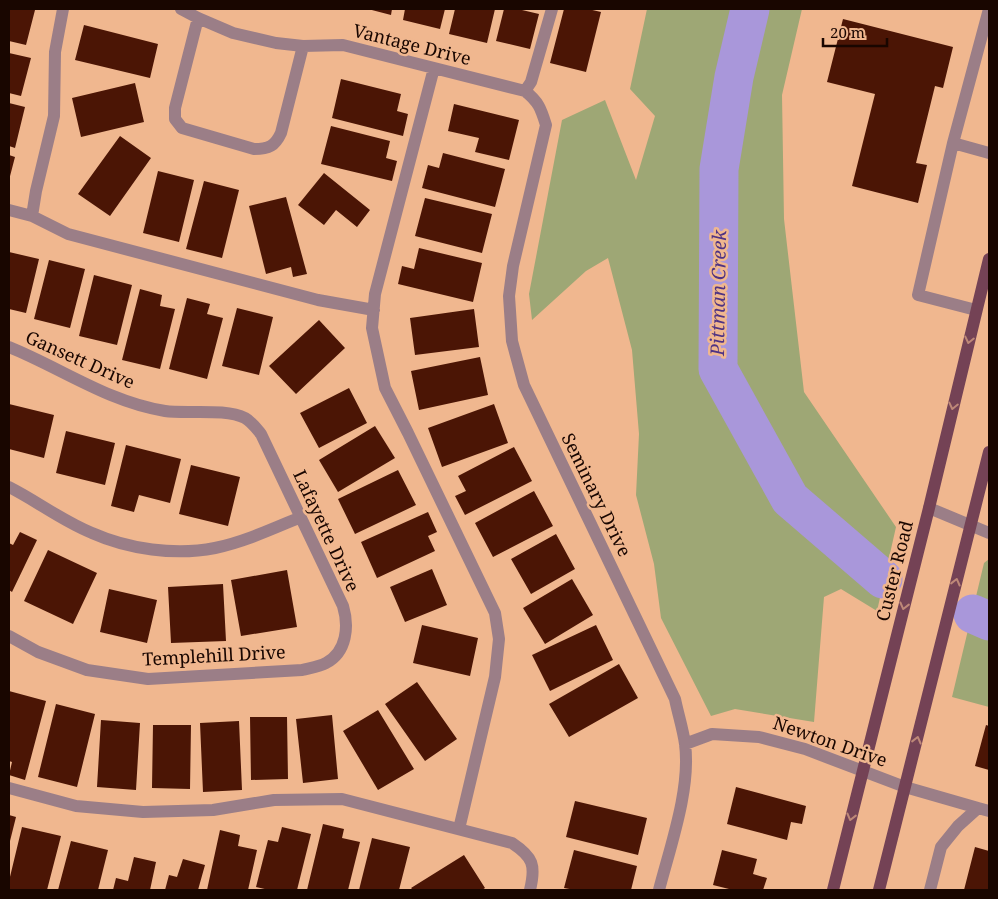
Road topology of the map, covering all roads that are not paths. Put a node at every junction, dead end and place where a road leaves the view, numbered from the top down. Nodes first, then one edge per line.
1 (63, 9) edge
2 (180, 9) edge
3 (552, 9) edge
4 (989, 9) edge
5 (198, 18) junction
6 (303, 46) junction
7 (434, 68) junction
8 (525, 91) junction
9 (953, 143) junction
10 (989, 153) edge
11 (9, 210) edge
12 (32, 216) junction
13 (989, 259) edge
14 (374, 310) junction
15 (976, 310) junction
16 (9, 348) edge
17 (254, 425) joint
18 (989, 452) edge
19 (9, 487) edge
20 (929, 508) junction
21 (300, 517) junction
22 (970, 525) junction
23 (989, 533) edge
24 (9, 636) edge
25 (335, 655) joint
26 (685, 744) junction
27 (863, 770) junction
28 (905, 787) junction
29 (9, 788) edge
30 (984, 809) edge
31 (459, 829) junction
32 (530, 890) edge
33 (659, 890) edge
34 (832, 890) edge
35 (879, 890) edge
36 (930, 890) edge

1 - 12 street
2 - 5 street, Vantage Drive
3 - 8 street
4 - 9 street
5 - 6 street, Vantage Drive
5 - 6 street
6 - 7 street, Vantage Drive
7 - 8 street, Vantage Drive
7 - 14 street
8 - 26 street, Seminary Drive
9 - 10 street
9 - 15 street
11 - 12 street
12 - 14 street
13 - 15 main road, Custer Road
14 - 31 street
15 -> 20 main road, Custer Road
16 - 17 street, Gansett Drive
17 - 21 street, Lafayette Drive
18 - 22 main road
19 - 21 street
20 - 22 street
20 -> 27 main road, Custer Road
21 - 25 street, Lafayette Drive
22 - 23 street
28 -> 22 main road
24 - 25 street, Templehill Drive
26 - 27 street, Newton Drive
26 - 33 street, Seminary Drive
27 - 28 street, Newton Drive
27 -> 34 main road, Custer Road
28 - 30 street, Newton Drive
28 - 35 main road
29 - 31 street
30 - 36 street
31 - 32 street

